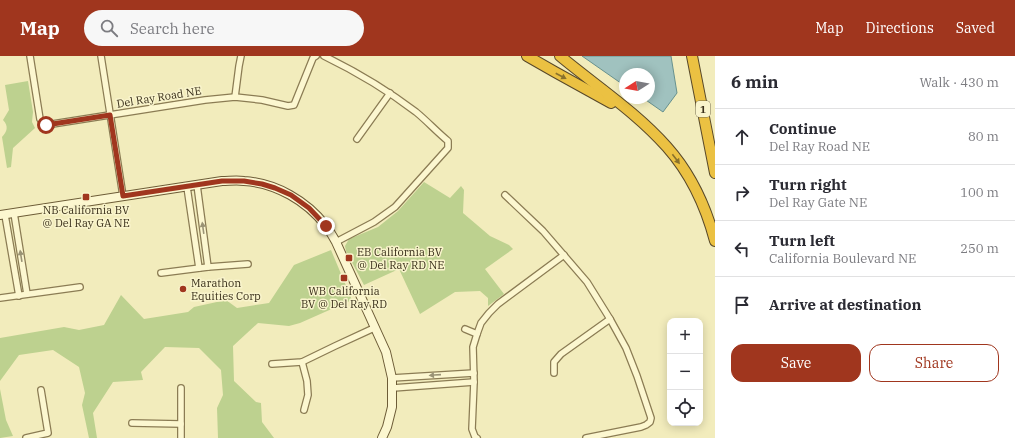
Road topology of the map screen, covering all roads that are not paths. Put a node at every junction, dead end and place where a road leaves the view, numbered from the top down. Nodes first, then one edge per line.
1 (30, 56) edge
2 (101, 56) edge
3 (241, 56) edge
4 (316, 56) edge
5 (324, 56) edge
6 (528, 56) edge
7 (560, 56) edge
8 (692, 56) edge
9 (390, 93) junction
10 (235, 97) junction
11 (110, 115) junction
12 (650, 130) junction
13 (357, 139) dead end
14 (714, 165) edge
15 (715, 173) edge
16 (197, 185) junction
17 (187, 187) junction
18 (506, 195) dead end
19 (123, 196) junction
20 (6, 214) edge
21 (715, 241) edge
22 (336, 242) junction
23 (564, 255) junction
24 (248, 264) dead end
25 (208, 267) junction
26 (199, 268) junction
27 (161, 273) dead end
28 (80, 287) dead end
29 (27, 294) junction
30 (19, 296) junction
31 (0, 298) edge
32 (610, 319) junction
33 (374, 328) junction
34 (465, 329) dead end
35 (476, 334) junction
36 (302, 362) junction
37 (272, 364) dead end
38 (474, 373) junction
39 (554, 373) dead end
40 (392, 378) junction
41 (474, 382) junction
42 (181, 388) dead end
43 (393, 388) junction
44 (41, 390) dead end
45 (304, 410) dead end
46 (132, 423) dead end
47 (181, 424) junction
48 (26, 438) edge
49 (181, 438) edge
50 (382, 438) edge
51 (475, 438) edge
52 (586, 438) edge

1 - 11 street, Del Ray Road NE
2 - 11 street
3 - 10 street
4 - 10 street, Del Ray Road NE
5 - 9 street
6 -> 12 highway
7 - 12 highway
8 - 14 highway, 1
9 - 13 street
9 - 22 street
10 - 11 street, Del Ray Road NE
11 - 19 street
12 -> 21 highway
14 - 15 highway, 1
16 - 17 street
16 - 22 street
25 -> 16 street
17 - 19 street
17 - 26 street
18 - 23 street
19 - 20 street
29 -> 20 street
20 - 30 street
22 - 33 street
23 - 32 street
23 - 35 street
24 - 25 street
25 - 26 street
26 - 27 street
28 - 29 street
29 - 30 street
30 - 31 street
32 - 39 street
32 - 52 street
33 - 36 street
33 - 40 street
34 - 35 street
35 - 38 street
36 - 37 street
36 - 45 street
38 -> 40 street
38 - 41 street
40 - 43 street
41 - 43 street
41 - 51 street
42 - 47 street
43 - 50 street
44 - 48 street
46 - 47 street
47 - 49 street

